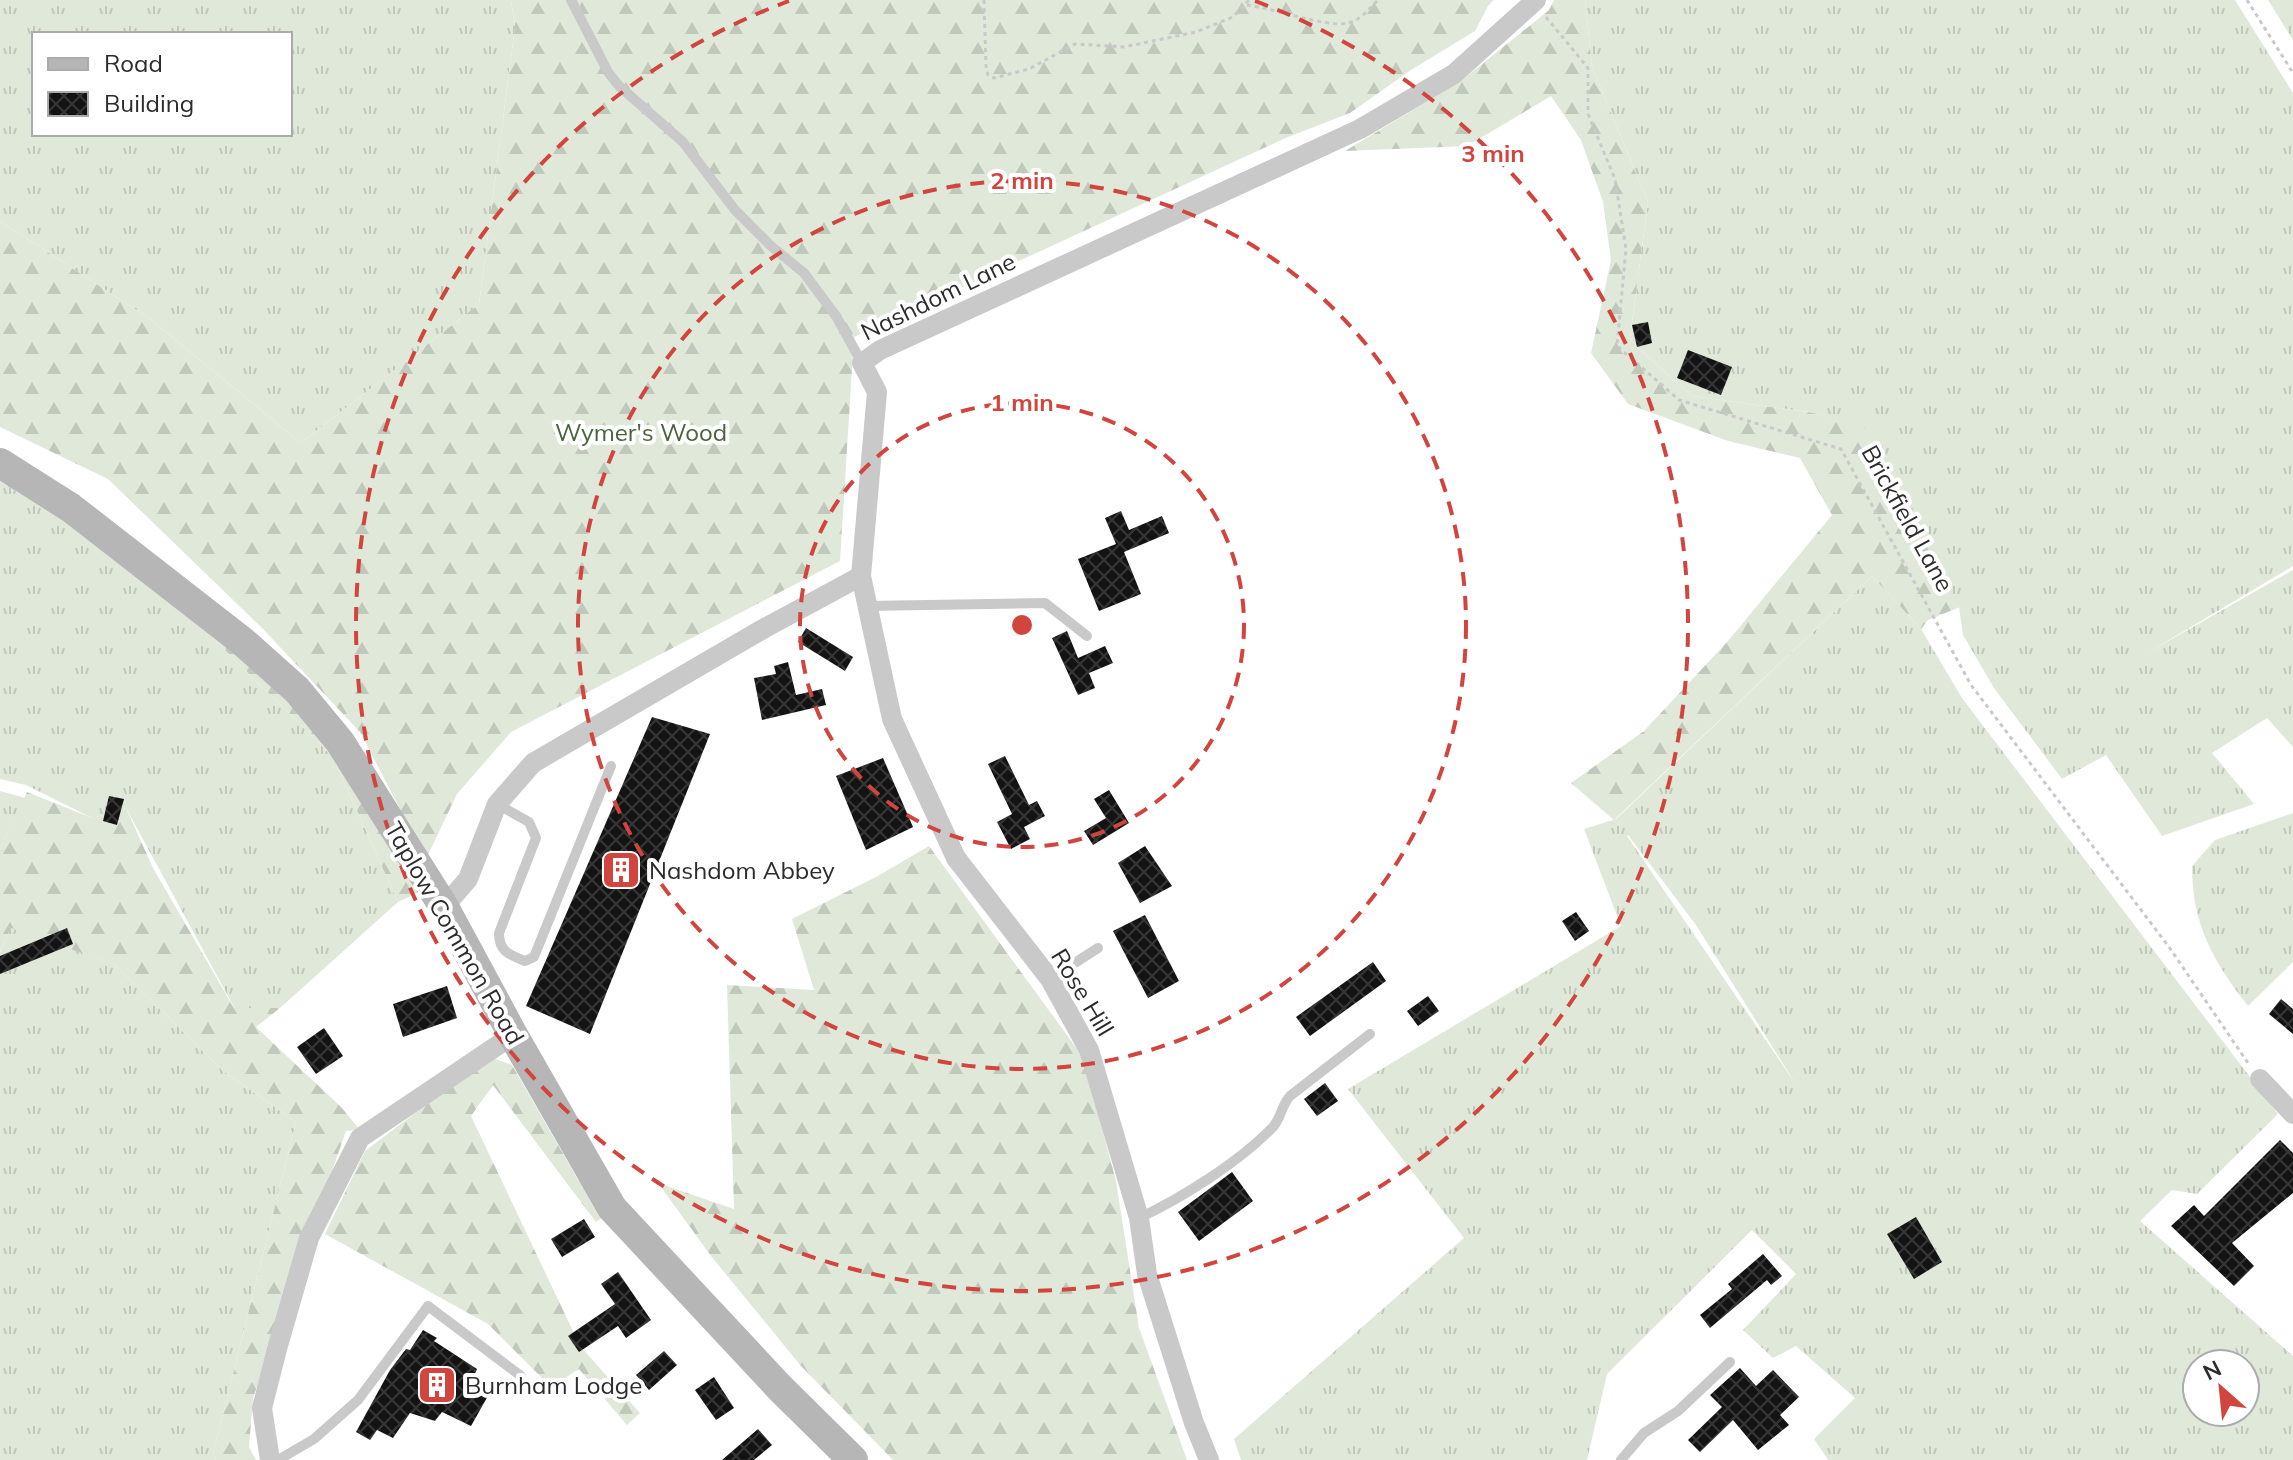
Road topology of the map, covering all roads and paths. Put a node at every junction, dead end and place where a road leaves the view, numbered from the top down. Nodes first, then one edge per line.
1 (571, 0) edge
2 (984, 0) edge
3 (1378, 0) edge
4 (2247, 0) edge
5 (1535, 1) edge
6 (1248, 2) edge
7 (2293, 73) edge
8 (862, 363) junction
9 (0, 463) edge
10 (861, 576) junction
11 (867, 606) junction
12 (1087, 636) dead end
13 (611, 766) dead end
14 (497, 804) junction
15 (444, 907) junction
16 (1098, 948) dead end
17 (1050, 979) junction
18 (1370, 1034) dead end
19 (513, 1035) junction
20 (2260, 1079) joint
21 (2293, 1114) edge
22 (1139, 1218) junction
23 (1730, 1362) dead end
24 (521, 1376) dead end
25 (270, 1460) edge
26 (278, 1460) edge
27 (853, 1460) edge
28 (1209, 1460) edge
29 (1621, 1460) edge

1 - 8 lane
2 - 6 path
3 - 6 path
4 - 7 path
5 - 8 street, Nashdom Lane
5 - 20 path, Brickfield Lane
8 - 10 street, Nashdom Lane
9 - 15 street, Taplow Common Road
10 - 11 street, Rose Hill
10 - 14 street
11 - 12 lane
11 - 17 street, Rose Hill
13 - 14 lane
14 - 15 street
15 - 19 street, Taplow Common Road
16 - 17 lane
17 - 22 street, Rose Hill
18 - 22 lane
19 - 25 street
19 - 27 street, Taplow Common Road
20 - 21 street
22 - 28 street, Rose Hill
23 - 29 lane
24 - 26 lane

